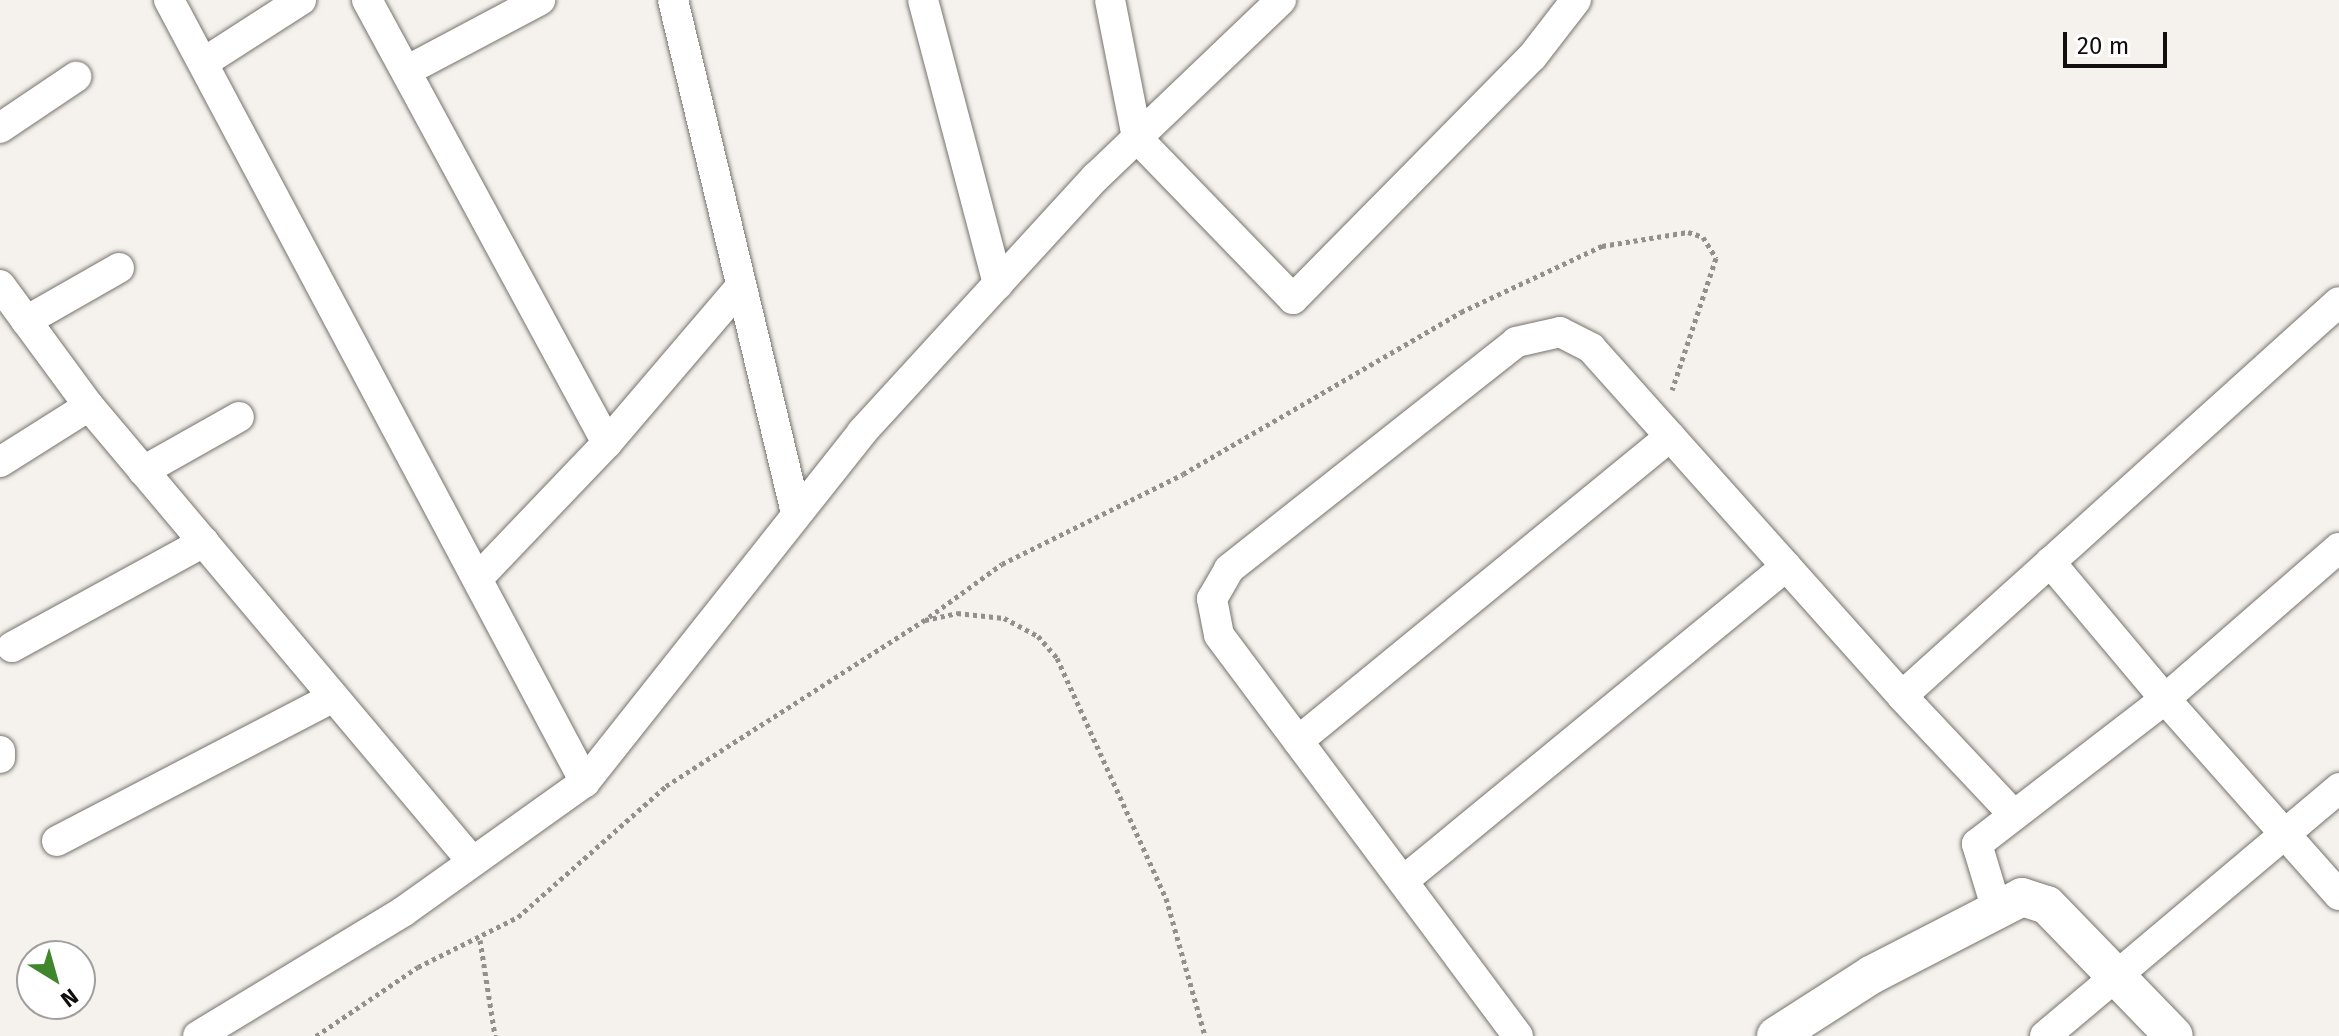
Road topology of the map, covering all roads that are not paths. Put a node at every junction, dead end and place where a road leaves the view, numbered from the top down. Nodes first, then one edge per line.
1 (169, 0) edge
2 (301, 0) edge
3 (367, 0) edge
4 (540, 0) edge
5 (673, 0) edge
6 (923, 0) edge
7 (1110, 0) edge
8 (1281, 0) edge
9 (1576, 0) edge
10 (206, 61) junction
11 (406, 71) junction
12 (76, 77) dead end
13 (0, 128) edge
14 (1137, 138) junction
15 (119, 268) dead end
16 (998, 284) junction
17 (0, 285) edge
18 (741, 286) junction
19 (2339, 302) edge
20 (26, 321) junction
21 (89, 406) junction
22 (239, 417) dead end
23 (1665, 430) junction
24 (607, 443) junction
25 (0, 462) edge
26 (143, 471) junction
27 (796, 513) junction
28 (204, 542) junction
29 (2339, 548) edge
30 (2050, 562) junction
31 (1786, 566) junction
32 (479, 577) junction
33 (12, 647) dead end
34 (1902, 696) junction
35 (334, 697) junction
36 (2165, 699) junction
37 (1298, 741) junction
38 (0, 751) edge
39 (0, 758) edge
40 (585, 782) junction
41 (2339, 788) edge
42 (2014, 815) junction
43 (2285, 833) junction
44 (57, 841) dead end
45 (471, 860) junction
46 (1403, 881) junction
47 (2339, 895) edge
48 (1996, 907) junction
49 (2121, 974) junction
50 (198, 1036) edge
51 (1518, 1036) edge
52 (1776, 1036) edge
53 (2045, 1036) edge
54 (2174, 1036) edge

1 - 10 street
2 - 10 street
3 - 11 street
4 - 11 street
5 - 18 street
6 - 16 street
7 - 14 street
8 - 14 street
9 - 14 street
10 - 32 street
11 - 24 street
12 - 13 street
14 - 16 street
15 - 20 street
16 - 27 street
17 - 20 street
18 - 24 street
18 - 27 street
19 - 30 street
20 - 21 street
21 - 25 street
21 - 26 street
22 - 26 street
23 - 31 street
23 - 37 street
23 - 37 street
24 - 32 street
26 - 28 street
27 - 40 street
28 - 33 street
28 - 35 street
29 - 36 street
30 - 34 street
30 - 36 street
31 - 34 street
31 - 46 street
32 - 40 street
34 - 42 street
35 - 44 street
35 - 45 street
36 - 42 street
36 - 43 street
37 - 46 street
38 - 39 street
40 - 45 street
41 - 43 street
42 - 48 street
43 - 47 street
43 - 49 street
45 - 50 street
46 - 51 street
48 - 49 street
48 - 52 street
49 - 53 street
49 - 54 street

